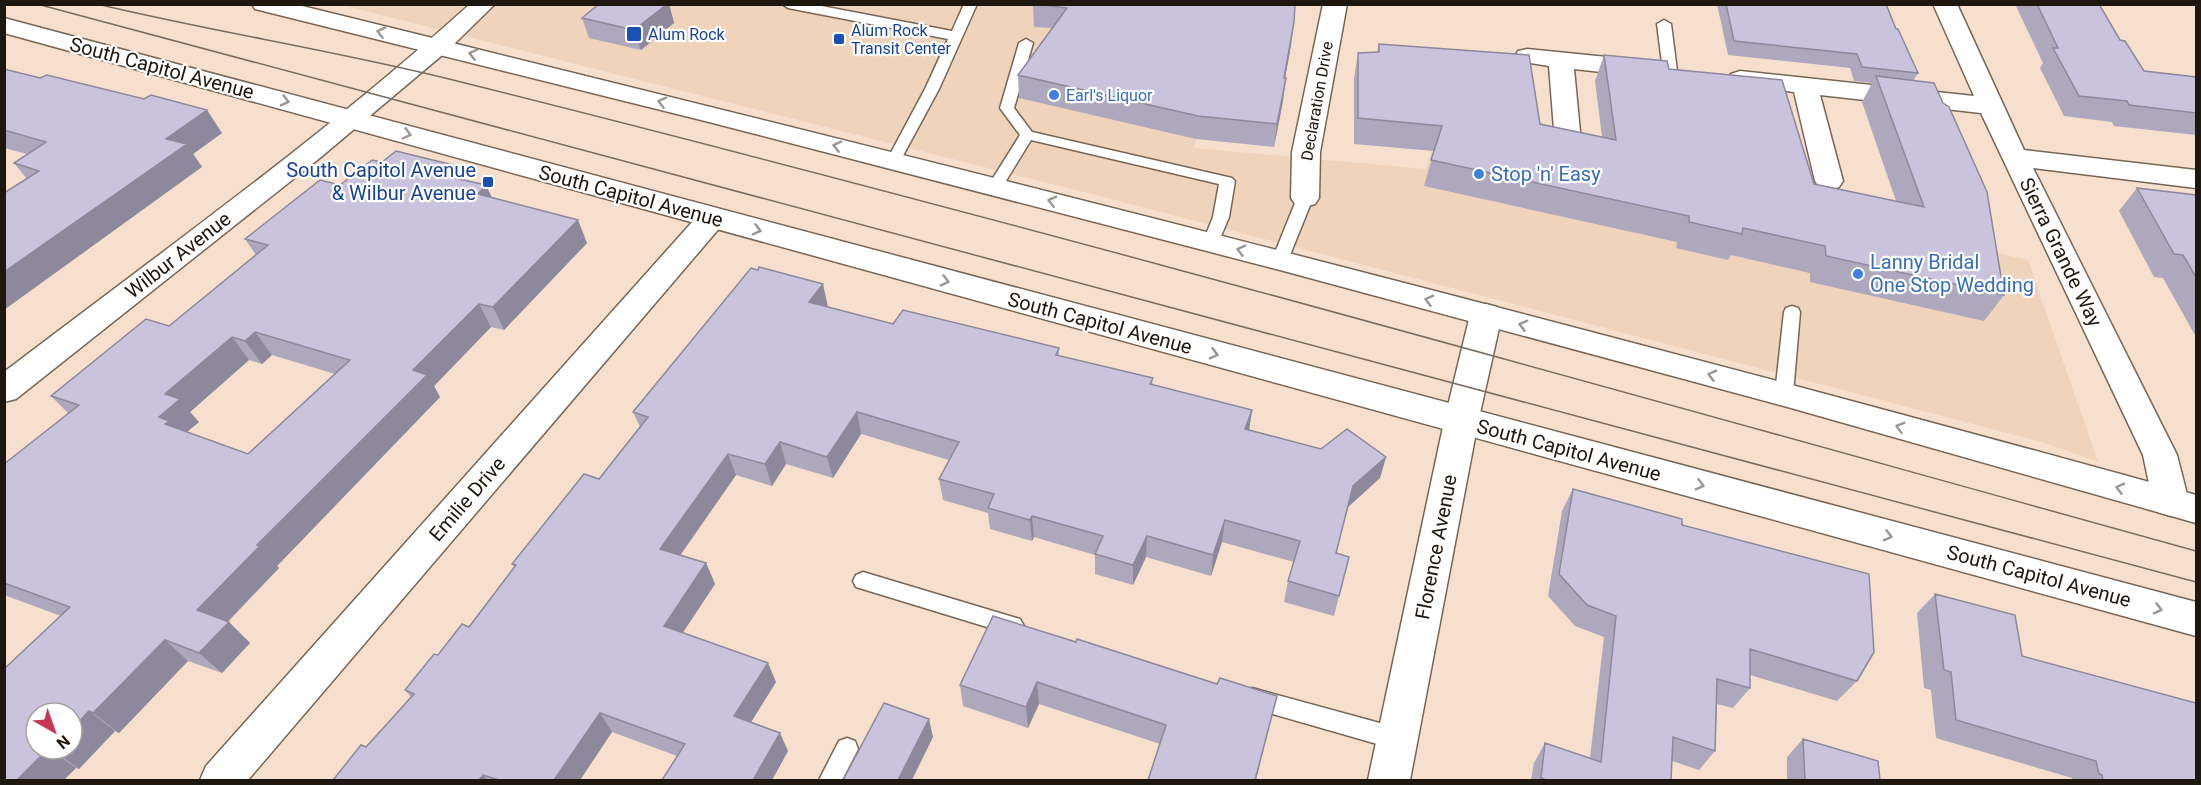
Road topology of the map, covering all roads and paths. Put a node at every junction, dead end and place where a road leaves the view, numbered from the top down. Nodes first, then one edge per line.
1 (263, 4) edge
2 (484, 4) edge
3 (788, 4) edge
4 (971, 4) edge
5 (1335, 4) edge
6 (1945, 4) edge
7 (1664, 24) dead end
8 (4, 26) edge
9 (955, 36) junction
10 (1026, 43) dead end
11 (438, 46) junction
12 (1527, 56) edge
13 (1561, 60) junction
14 (1693, 74) junction
15 (1804, 86) junction
16 (1992, 106) junction
17 (350, 119) junction
18 (1027, 135) junction
19 (1568, 142) edge
20 (2014, 157) junction
21 (894, 160) junction
22 (2196, 179) edge
23 (1828, 181) dead end
24 (996, 186) junction
25 (1305, 198) joint
26 (712, 218) junction
27 (1211, 242) junction
28 (1280, 260) junction
29 (1792, 312) dead end
30 (1486, 315) junction
31 (4, 390) edge
32 (1784, 394) junction
33 (1461, 422) junction
34 (2184, 505) edge
35 (862, 581) dead end
36 (2196, 619) edge
37 (1033, 632) edge
38 (1238, 693) edge
39 (1398, 739) junction
40 (847, 749) dead end
41 (221, 780) edge
42 (830, 780) edge
43 (1389, 780) edge

11 -> 1 main road
2 - 11 main road, Wilbur Avenue
3 - 9 lane
4 - 9 lane
5 - 25 main road, Declaration Drive
6 - 16 main road, Sierra Grande Way
7 - 14 lane
8 -> 17 main road, South Capitol Avenue
9 - 21 lane
10 - 18 lane
11 - 17 main road, Wilbur Avenue
21 -> 11 main road
12 - 13 main road
13 - 14 main road
13 - 19 main road
14 - 15 main road
15 - 16 main road
15 - 23 main road
16 - 20 main road, Sierra Grande Way
17 -> 26 main road, South Capitol Avenue
17 - 31 main road, Wilbur Avenue
18 - 24 lane
18 - 27 lane
20 - 22 main road
20 - 34 main road, Sierra Grande Way
21 - 24 main road
27 -> 24 main road
25 - 28 lane
26 -> 33 main road, South Capitol Avenue
26 - 41 main road, Emilie Drive
28 -> 27 main road
30 -> 28 main road
29 - 32 lane
32 -> 30 main road
30 - 33 main road, Florence Avenue
34 -> 32 main road
33 -> 36 main road, South Capitol Avenue
33 - 39 main road, Florence Avenue
35 - 37 lane
38 - 39 lane
39 - 43 main road, Florence Avenue
40 - 42 lane

